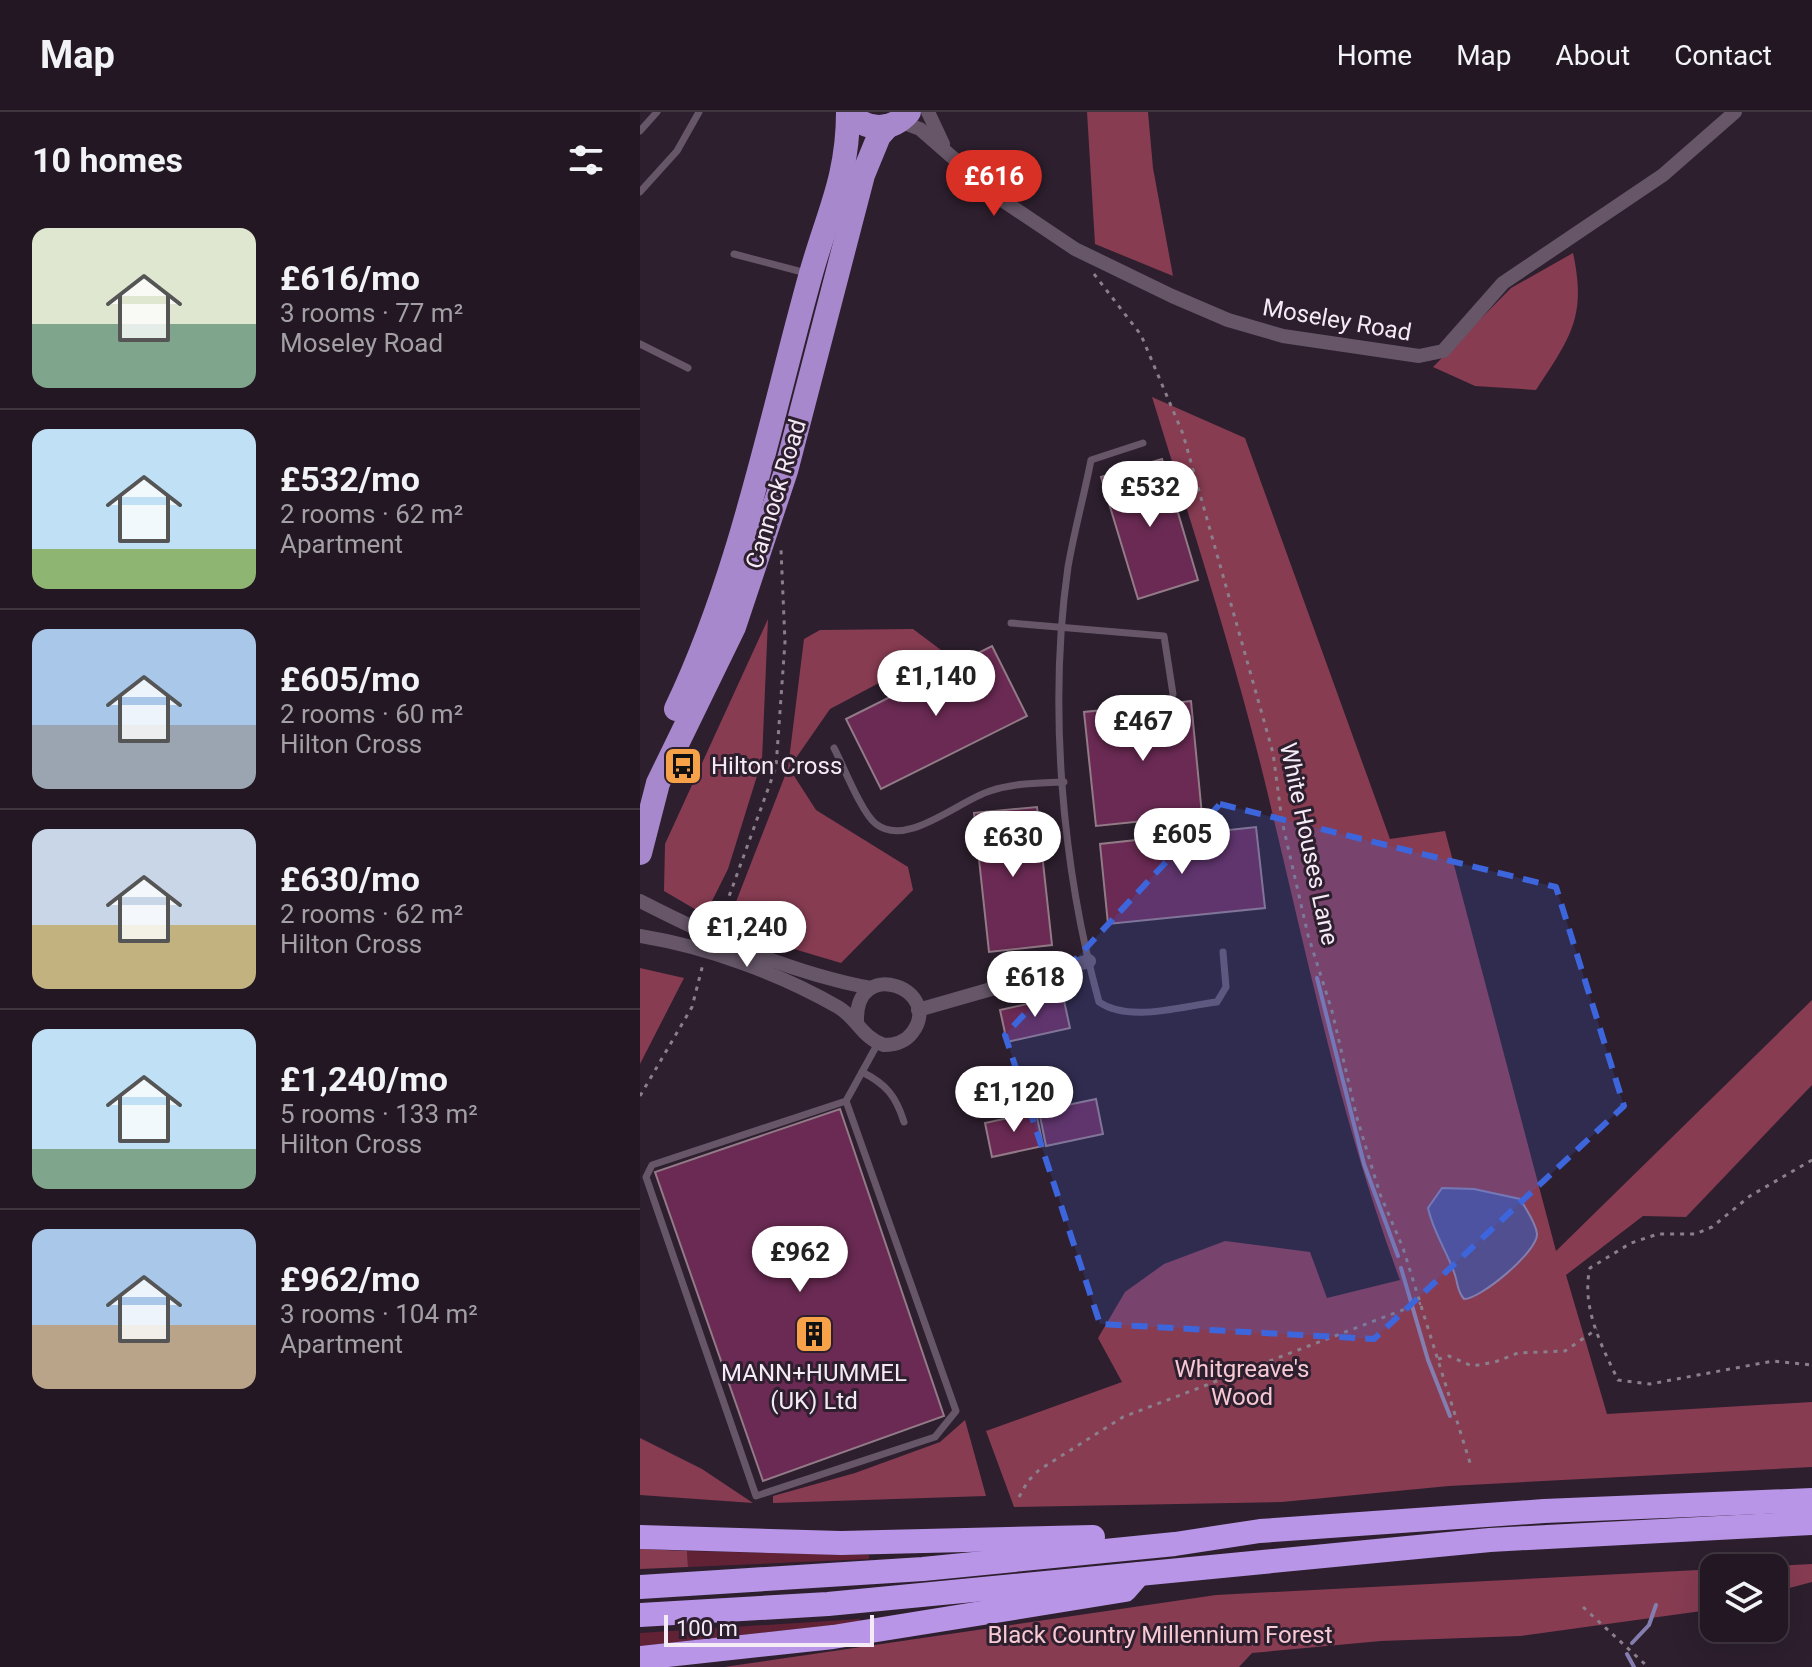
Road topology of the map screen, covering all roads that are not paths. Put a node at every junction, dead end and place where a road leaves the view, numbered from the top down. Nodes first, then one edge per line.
1 (657, 112) edge
2 (699, 112) edge
3 (848, 112) edge
4 (928, 112) edge
5 (1735, 112) edge
6 (899, 120) edge
7 (640, 131) edge
8 (944, 146) junction
9 (640, 192) edge
10 (734, 254) dead end
11 (810, 274) junction
12 (640, 344) edge
13 (688, 368) dead end
14 (1143, 443) dead end
15 (1011, 623) dead end
16 (1064, 628) junction
17 (1173, 694) dead end
18 (834, 748) dead end
19 (1064, 782) junction
20 (640, 783) edge
21 (640, 853) edge
22 (640, 901) edge
23 (640, 936) edge
24 (1223, 952) dead end
25 (1089, 961) junction
26 (871, 988) junction
27 (918, 1010) junction
28 (857, 1021) junction
29 (878, 1043) junction
30 (862, 1072) junction
31 (846, 1101) junction
32 (904, 1122) dead end
33 (1812, 1500) edge
34 (1812, 1523) edge
35 (1260, 1531) junction
36 (640, 1537) edge
37 (1141, 1572) junction
38 (640, 1587) edge
39 (640, 1615) edge
40 (640, 1658) edge

1 - 7 lane
2 - 9 lane
3 - 6 highway
3 - 11 highway, Cannock Road
4 - 8 street, Moseley Road
5 - 8 street, Moseley Road
6 - 8 street, Moseley Road
6 - 21 highway, Cannock Road
10 - 11 lane
11 - 20 highway, Cannock Road
12 - 13 lane
14 - 16 lane
15 - 16 lane
16 - 17 lane
16 - 19 lane
18 - 19 lane
19 - 25 lane
22 - 26 street
23 - 28 street
24 - 25 lane
25 - 27 street
26 - 27 street
26 - 28 street
27 - 29 street
28 - 29 street
29 - 30 lane
30 - 31 lane
30 - 32 lane
31 - 31 lane
33 - 35 highway
34 - 37 highway
35 - 36 highway
35 - 38 highway
37 - 39 highway
37 - 40 highway

